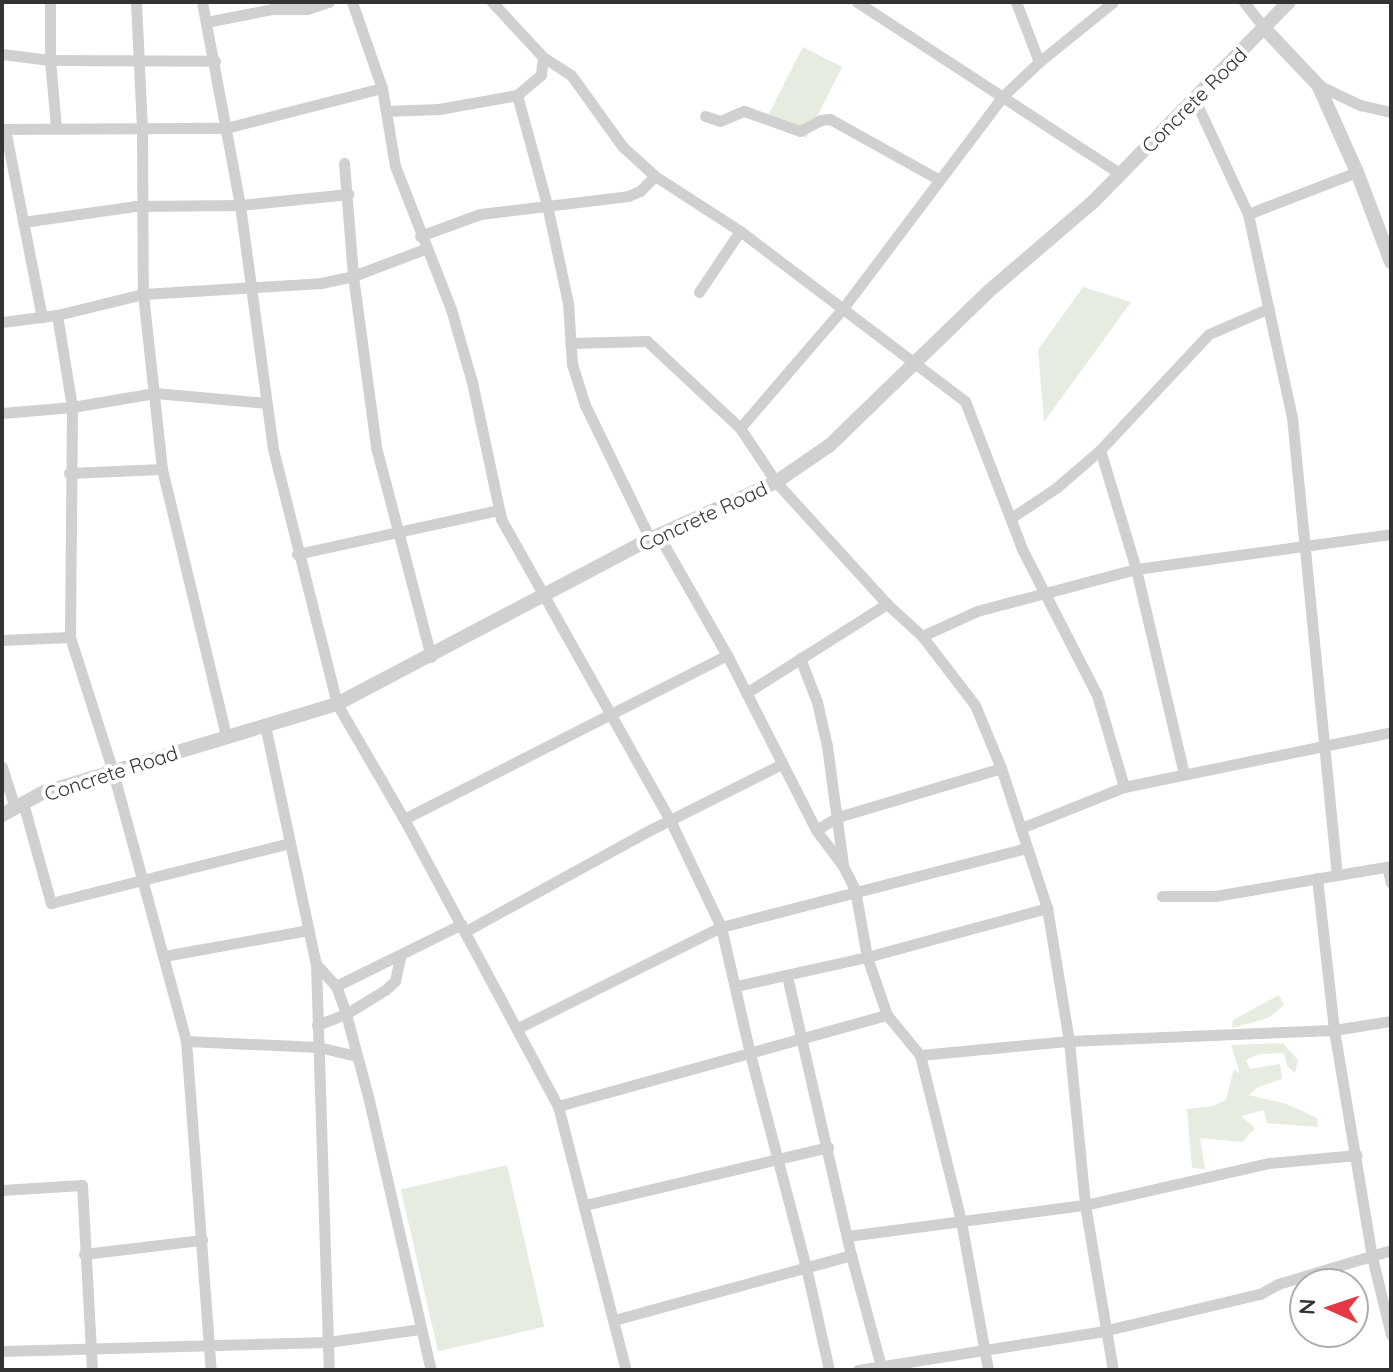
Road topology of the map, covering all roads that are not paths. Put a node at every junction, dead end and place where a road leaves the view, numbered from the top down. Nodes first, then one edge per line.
1 (50, 2) edge
2 (136, 2) edge
3 (202, 2) edge
4 (329, 2) edge
5 (352, 2) edge
6 (492, 2) edge
7 (857, 2) edge
8 (1016, 2) edge
9 (1113, 2) edge
10 (1244, 2) edge
11 (1289, 2) edge
12 (206, 22) junction
13 (1265, 29) junction
14 (2, 54) edge
15 (543, 57) junction
16 (50, 60) junction
17 (138, 61) junction
18 (215, 61) junction
19 (1039, 62) junction
20 (1318, 85) junction
21 (382, 88) junction
22 (517, 95) junction
23 (1003, 96) junction
24 (1195, 100) junction
25 (386, 111) junction
26 (1391, 112) edge
27 (705, 116) dead end
28 (56, 127) junction
29 (142, 128) junction
30 (226, 128) junction
31 (4, 129) edge
32 (344, 163) dead end
33 (1357, 172) junction
34 (1121, 174) junction
35 (655, 176) junction
36 (938, 179) junction
37 (348, 194) junction
38 (140, 205) junction
39 (240, 205) junction
40 (547, 205) junction
41 (1248, 214) junction
42 (23, 222) junction
43 (740, 231) junction
44 (420, 236) junction
45 (425, 249) junction
46 (1391, 262) edge
47 (353, 276) junction
48 (250, 287) junction
49 (699, 292) dead end
50 (143, 294) junction
51 (844, 307) junction
52 (1269, 308) junction
53 (57, 315) junction
54 (42, 317) junction
55 (2, 322) edge
56 (570, 343) junction
57 (917, 365) junction
58 (155, 393) junction
59 (266, 403) junction
60 (72, 407) junction
61 (2, 413) edge
62 (740, 428) junction
63 (1100, 450) junction
64 (162, 469) junction
65 (69, 473) junction
66 (776, 482) junction
67 (499, 510) junction
68 (1011, 518) junction
69 (397, 533) junction
70 (1391, 534) edge
71 (655, 537) junction
72 (1305, 545) junction
73 (297, 554) junction
74 (1136, 569) junction
75 (1045, 592) junction
76 (543, 596) junction
77 (887, 604) junction
78 (922, 636) junction
79 (70, 637) junction
80 (2, 640) edge
81 (727, 655) junction
82 (431, 657) junction
83 (800, 658) junction
84 (746, 693) junction
85 (337, 704) junction
86 (611, 714) junction
87 (265, 725) junction
88 (1391, 732) edge
89 (226, 736) junction
90 (1323, 746) junction
91 (780, 765) junction
92 (2, 767) edge
93 (1001, 768) junction
94 (113, 772) junction
95 (1184, 774) junction
96 (1124, 787) junction
97 (13, 809) edge
98 (838, 817) junction
99 (404, 819) junction
100 (670, 820) junction
101 (1021, 828) junction
102 (816, 830) junction
103 (290, 843) junction
104 (1027, 848) junction
105 (843, 866) junction
106 (1389, 867) edge
107 (1337, 875) junction
108 (142, 878) junction
109 (1317, 878) junction
110 (1391, 883) edge
111 (855, 890) junction
112 (1162, 896) dead end
113 (1047, 908) junction
114 (721, 927) junction
115 (464, 928) junction
116 (309, 930) junction
117 (164, 956) junction
118 (400, 957) junction
119 (867, 957) junction
120 (316, 964) junction
121 (787, 976) junction
122 (336, 986) junction
123 (736, 986) junction
124 (346, 1014) junction
125 (887, 1015) junction
126 (1391, 1021) edge
127 (317, 1025) junction
128 (518, 1028) junction
129 (1334, 1030) junction
130 (186, 1041) junction
131 (801, 1041) junction
132 (1069, 1041) junction
133 (318, 1047) junction
134 (750, 1054) junction
135 (920, 1055) junction
136 (357, 1056) junction
137 (558, 1106) junction
138 (828, 1147) junction
139 (1357, 1155) junction
140 (778, 1160) junction
141 (2, 1190) edge
142 (585, 1205) junction
143 (1085, 1205) junction
144 (961, 1221) junction
145 (848, 1236) junction
146 (202, 1240) junction
147 (1391, 1250) edge
148 (84, 1254) junction
149 (851, 1255) junction
150 (1372, 1257) junction
151 (806, 1267) junction
152 (614, 1320) junction
153 (421, 1329) junction
154 (1103, 1331) junction
155 (1391, 1335) edge
156 (328, 1342) junction
157 (209, 1345) junction
158 (91, 1348) junction
159 (985, 1350) junction
160 (2, 1351) edge
161 (881, 1368) edge
162 (92, 1370) edge
163 (211, 1370) edge
164 (329, 1370) edge
165 (431, 1370) edge
166 (626, 1370) edge
167 (829, 1370) edge
168 (858, 1370) edge
169 (988, 1370) edge
170 (1113, 1370) edge

1 - 16 street
2 - 17 street
3 - 12 street
4 - 12 street
5 - 21 street
6 - 15 street
7 - 23 street
8 - 19 street
9 - 19 street
10 - 13 street
11 - 13 street, Concrete Road
12 - 18 street
13 - 20 street
13 - 24 street, Concrete Road
14 - 16 street
15 - 22 street
15 - 35 street
16 - 17 street
16 - 28 street
17 - 18 street
17 - 29 street
18 - 30 street
19 - 23 street
20 - 26 street
20 - 33 street
21 - 25 street
21 - 30 street
22 - 25 street
22 - 40 street
23 - 34 street
23 - 36 street
24 - 34 street, Concrete Road
24 - 41 street
25 - 44 street
27 - 36 street
28 - 29 street
28 - 31 street
29 - 30 street
29 - 38 street
30 - 39 street
31 - 42 street
32 - 37 street
33 - 41 street
33 - 46 street
34 - 57 street, Concrete Road
35 - 40 street
35 - 43 street
36 - 51 street
37 - 39 street
37 - 47 street
38 - 39 street
38 - 42 street
38 - 50 street
39 - 48 street
40 - 44 street
40 - 56 street
41 - 52 street
42 - 54 street
43 - 49 street
43 - 51 street
44 - 45 street
45 - 47 street
45 - 67 street
47 - 48 street
47 - 69 street
48 - 50 street
48 - 59 street
50 - 53 street
50 - 58 street
51 - 57 street
51 - 62 street
52 - 63 street
52 - 72 street
53 - 54 street
53 - 60 street
54 - 55 street
56 - 62 street
56 - 71 street
57 - 66 street, Concrete Road
57 - 68 street
58 - 59 street
58 - 60 street
58 - 64 street
59 - 73 street
60 - 61 street
60 - 65 street
62 - 66 street
63 - 68 street
63 - 74 street
64 - 65 street
64 - 89 street
65 - 79 street
66 - 71 street, Concrete Road
66 - 77 street
67 - 69 street
67 - 76 street
68 - 75 street
69 - 73 street
69 - 82 street
70 - 72 street
71 - 76 street, Concrete Road
71 - 81 street
72 - 74 street
72 - 90 street
73 - 85 street
74 - 75 street
74 - 95 street
75 - 78 street
75 - 96 street
76 - 82 street, Concrete Road
76 - 86 street
77 - 78 street
77 - 83 street
78 - 93 street
79 - 80 street
79 - 94 street
81 - 84 street
81 - 86 street
82 - 85 street, Concrete Road
83 - 84 street
83 - 98 street
84 - 91 street
85 - 87 street, Concrete Road
85 - 99 street
86 - 99 street
86 - 100 street
87 - 89 street, Concrete Road
87 - 103 street
88 - 90 street
89 - 94 street, Concrete Road
90 - 95 street
90 - 107 street
91 - 100 street
91 - 102 street
92 - 97 street
93 - 98 street
93 - 101 street
94 - 97 street, Concrete Road
94 - 108 street
95 - 96 street
96 - 101 street
97 - 108 street
98 - 102 street
98 - 105 street
99 - 115 street
100 - 114 street
100 - 115 street
101 - 104 street
102 - 105 street
103 - 108 street
103 - 116 street
104 - 111 street
104 - 113 street
105 - 111 street
106 - 107 street
106 - 110 street
107 - 109 street
108 - 117 street
109 - 112 street
109 - 129 street
111 - 114 street
111 - 119 street
113 - 119 street
113 - 132 street
114 - 123 street
114 - 128 street
115 - 118 street
115 - 128 street
116 - 117 street
116 - 120 street
117 - 130 street
118 - 122 street
118 - 124 street
119 - 121 street
119 - 125 street
120 - 122 street
120 - 127 street
121 - 123 street
121 - 131 street
122 - 124 street
123 - 134 street
124 - 127 street
124 - 136 street
125 - 131 street
125 - 135 street
126 - 129 street
127 - 133 street
128 - 137 street
129 - 132 street
129 - 139 street
130 - 133 street
130 - 146 street
131 - 134 street
131 - 138 street
132 - 135 street
132 - 143 street
133 - 136 street
133 - 156 street
134 - 137 street
134 - 140 street
135 - 144 street
136 - 153 street
137 - 142 street
138 - 140 street
138 - 145 street
139 - 143 street
139 - 150 street
140 - 142 street
140 - 151 street
141 - 148 street
142 - 152 street
143 - 144 street
143 - 154 street
144 - 145 street
144 - 159 street
145 - 149 street
146 - 148 street
146 - 157 street
147 - 150 street
148 - 158 street
149 - 151 street
149 - 161 street
150 - 154 street
150 - 155 street
151 - 152 street
151 - 167 street
152 - 166 street
153 - 156 street
153 - 165 street
154 - 159 street
154 - 170 street
156 - 157 street
156 - 164 street
157 - 158 street
157 - 163 street
158 - 160 street
158 - 162 street
159 - 161 street
159 - 169 street
161 - 168 street

